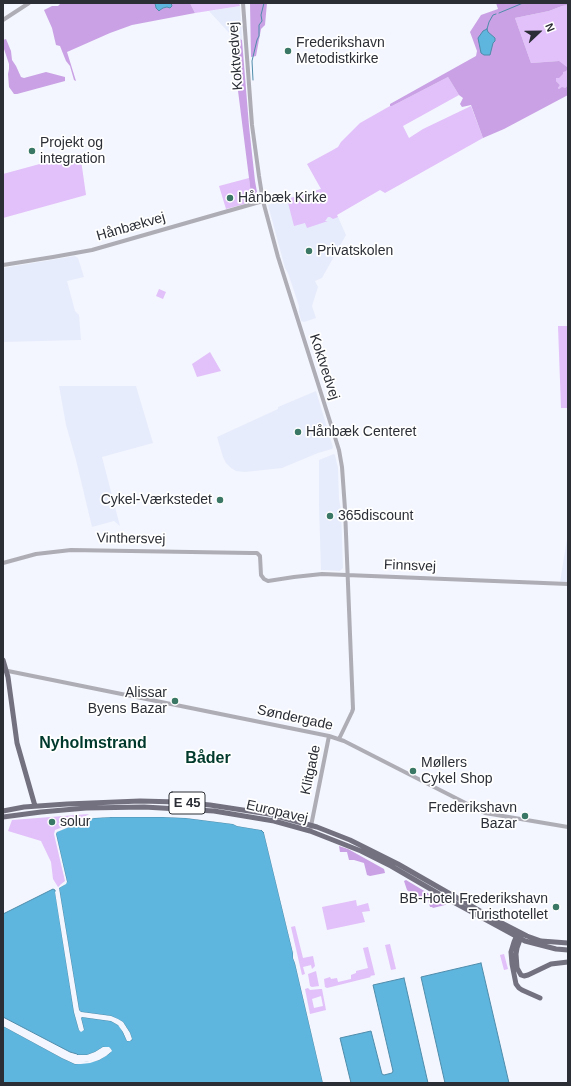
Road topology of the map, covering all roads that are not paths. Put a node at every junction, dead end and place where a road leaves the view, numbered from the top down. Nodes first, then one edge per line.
1 (28, 3) edge
2 (243, 3) edge
3 (3, 20) edge
4 (263, 201) junction
5 (3, 265) edge
6 (3, 563) edge
7 (347, 575) junction
8 (264, 579) joint
9 (568, 584) edge
10 (3, 660) edge
11 (5, 670) edge
12 (329, 736) junction
13 (339, 739) junction
14 (31, 809) junction
15 (3, 811) edge
16 (3, 817) edge
17 (568, 827) edge
18 (310, 828) junction
19 (519, 936) junction
20 (568, 943) edge
21 (566, 949) edge
22 (568, 962) edge
23 (540, 998) dead end

1 - 3 street
2 - 4 street, Koktvedvej
4 - 5 street, Hånbækvej
4 - 7 street, Koktvedvej
6 - 8 street, Vinthersvej
7 - 8 street, Finnsvej
7 - 9 street, Finnsvej
7 - 13 street, Koktvedvej
10 - 11 main road
11 - 12 street, Søndergade
11 - 14 main road
12 - 13 street, Søndergade
12 - 18 street, Klitgade
13 - 17 street, Søndergade
14 - 15 main road, Europavej / E 45
14 - 16 main road, Europavej / E 45
14 - 18 main road, Europavej / E 45
14 - 18 main road, Europavej / E 45
18 - 19 main road, Europavej / E 45
19 - 20 main road
19 - 21 main road
19 - 22 main road
19 - 23 main road

